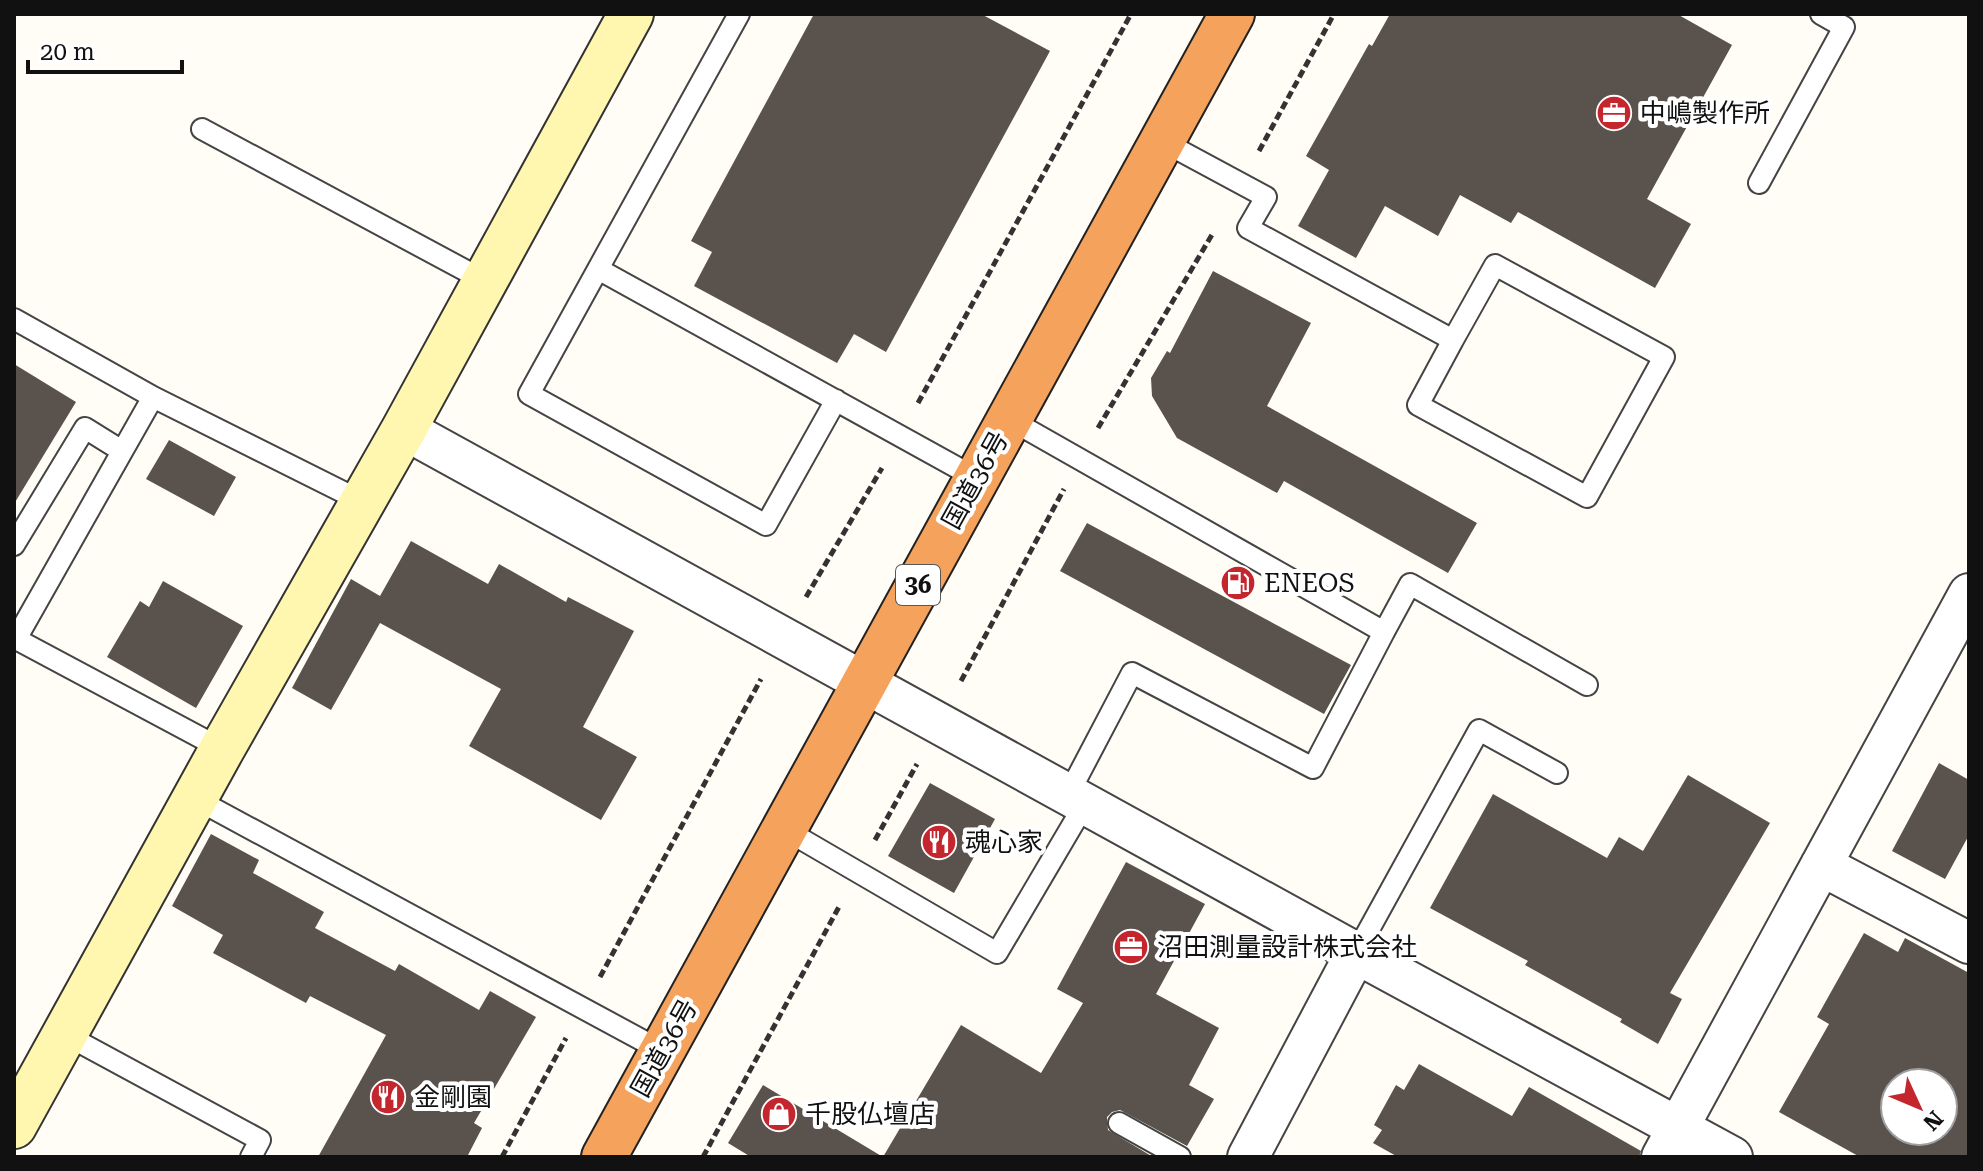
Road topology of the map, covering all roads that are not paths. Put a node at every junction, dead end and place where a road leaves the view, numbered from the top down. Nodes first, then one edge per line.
1 (631, 14) edge
2 (739, 14) edge
3 (1821, 14) edge
4 (1227, 16) edge
5 (202, 129) dead end
6 (1162, 141) junction
7 (1759, 183) dead end
8 (598, 269) junction
9 (485, 281) junction
10 (14, 319) edge
11 (1453, 340) junction
12 (153, 397) junction
13 (836, 400) junction
14 (1009, 419) junction
15 (404, 429) junction
16 (122, 451) junction
17 (976, 478) junction
18 (361, 501) junction
19 (14, 545) edge
20 (1969, 594) edge
21 (1384, 632) junction
22 (15, 639) edge
23 (864, 683) junction
24 (1587, 685) dead end
25 (222, 749) junction
26 (1557, 773) dead end
27 (194, 798) junction
28 (1077, 798) junction
29 (784, 829) junction
30 (1821, 865) junction
31 (1969, 943) edge
32 (1356, 953) junction
33 (66, 1035) junction
34 (662, 1051) junction
35 (16, 1118) edge
36 (1119, 1123) dead end
37 (1670, 1142) edge
38 (251, 1157) edge
39 (604, 1157) edge
40 (1180, 1157) edge
41 (1248, 1157) edge
42 (1732, 1157) edge

1 - 9 street
2 - 8 lane
3 - 7 lane
4 - 6 highway, 国道36号 / 36
5 - 9 lane
6 - 11 lane
6 - 14 highway, 国道36号 / 36
8 - 13 lane
8 - 13 lane
9 - 15 street
10 - 12 lane
11 - 11 lane
12 - 16 lane
12 - 18 lane
13 - 17 lane
14 - 17 highway, 国道36号 / 36
14 - 21 lane
15 - 18 street
15 - 23 street
16 - 19 lane
16 - 22 lane
17 - 23 highway, 国道36号 / 36
18 - 25 street
20 - 30 street
21 - 24 lane
21 - 28 lane
22 - 25 lane
23 - 28 street
23 - 29 highway, 国道36号 / 36
25 - 27 street
26 - 32 lane
27 - 33 street
27 - 34 lane
28 - 29 lane
28 - 32 street
29 - 34 highway, 国道36号 / 36
30 - 31 street
30 - 37 street
32 - 37 street
32 - 41 street
33 - 35 street
33 - 38 lane
34 - 39 highway, 国道36号 / 36
36 - 40 lane
37 - 42 street

